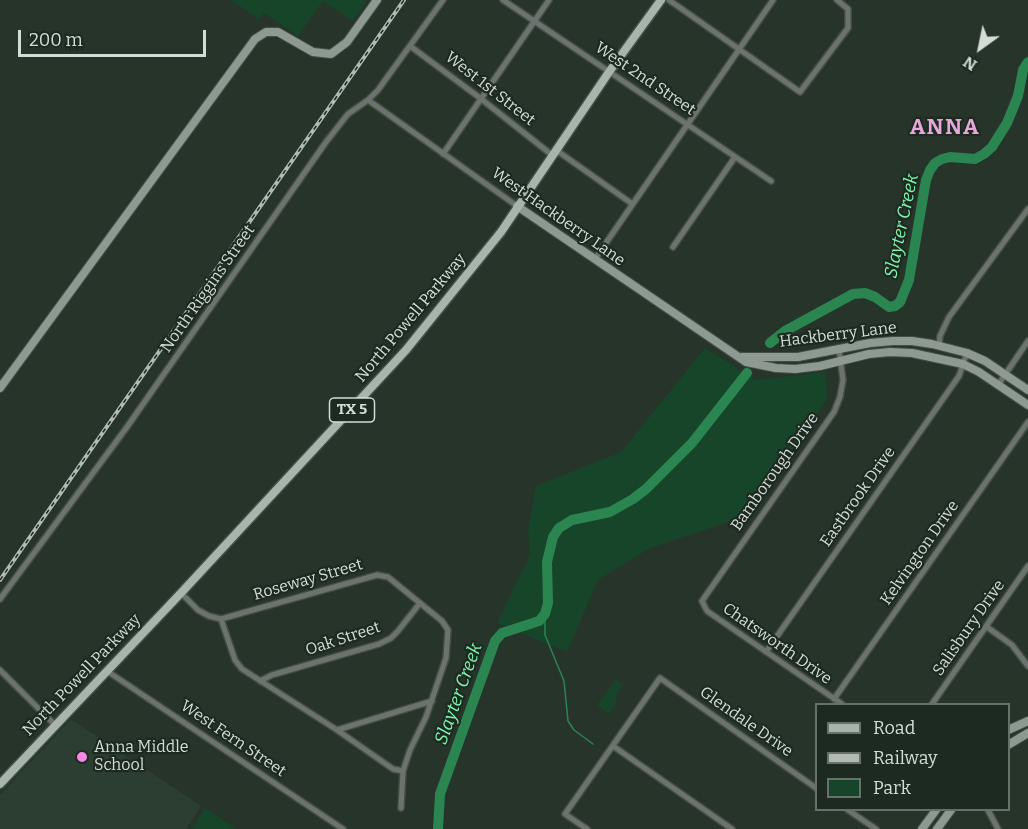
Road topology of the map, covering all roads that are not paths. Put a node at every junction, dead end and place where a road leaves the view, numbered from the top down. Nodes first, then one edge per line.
1 (377, 0) edge
2 (442, 0) edge
3 (503, 0) edge
4 (549, 0) edge
5 (661, 0) edge
6 (669, 0) edge
7 (773, 0) edge
8 (837, 0) edge
9 (534, 21) junction
10 (410, 46) junction
11 (739, 49) junction
12 (609, 72) junction
13 (480, 98) junction
14 (368, 100) junction
15 (687, 124) junction
16 (554, 153) junction
17 (443, 154) junction
18 (735, 157) junction
19 (771, 181) dead end
20 (631, 203) junction
21 (517, 206) junction
22 (1028, 209) edge
23 (674, 247) dead end
24 (595, 259) junction
25 (1028, 341) edge
26 (939, 345) junction
27 (839, 349) junction
28 (968, 354) junction
29 (735, 355) junction
30 (841, 361) junction
31 (963, 364) junction
32 (1006, 374) junction
33 (998, 385) junction
34 (0, 388) edge
35 (1028, 390) edge
36 (1028, 405) edge
37 (1028, 422) edge
38 (1028, 566) edge
39 (181, 593) junction
40 (0, 599) edge
41 (702, 601) joint
42 (420, 603) junction
43 (221, 619) junction
44 (987, 627) junction
45 (766, 652) junction
46 (1028, 666) edge
47 (0, 670) edge
48 (108, 670) junction
49 (260, 681) junction
50 (834, 699) junction
51 (432, 701) junction
52 (839, 703) edge
53 (933, 703) edge
54 (1028, 721) edge
55 (55, 724) junction
56 (1010, 729) edge
57 (337, 730) junction
58 (1028, 733) edge
59 (1010, 744) edge
60 (613, 746) junction
61 (403, 771) junction
62 (0, 784) edge
63 (815, 787) edge
64 (401, 808) dead end
65 (849, 811) edge
66 (935, 811) edge
67 (950, 811) edge
68 (989, 811) edge
69 (343, 829) edge
70 (586, 829) edge
71 (732, 829) edge
72 (876, 829) edge
73 (922, 829) edge
74 (938, 829) edge
75 (998, 829) edge

1 - 34 street
2 - 10 street, North Riggins Street
3 - 9 street, West 2nd Street
4 - 9 street
5 - 12 main road, North Powell Parkway / TX 5
6 - 11 street
7 - 11 street
8 - 11 street
9 - 12 street, West 2nd Street
9 - 13 street
10 - 13 street, West 1st Street
10 - 14 street, North Riggins Street
11 - 15 street
12 - 15 street, West 2nd Street
12 - 16 main road, North Powell Parkway / TX 5
13 - 16 street, West 1st Street
13 - 17 street
14 - 17 street, West Hackberry Lane
14 - 40 street, North Riggins Street
15 - 18 street, West 2nd Street
15 - 20 street
16 - 20 street, West 1st Street
16 - 21 main road, North Powell Parkway / TX 5
17 - 21 street, West Hackberry Lane
18 - 19 street, West 2nd Street
18 - 23 street
20 - 24 street
21 - 24 street, West Hackberry Lane
21 - 39 main road, North Powell Parkway / TX 5
22 - 26 street
24 - 29 street, West Hackberry Lane
25 - 32 street
26 - 27 street, Hackberry Lane
26 - 28 street, Hackberry Lane
27 - 29 street, Hackberry Lane
27 - 30 street, Bamborough Drive
28 - 31 street, Eastbrook Drive
28 - 32 street, Hackberry Lane
29 - 30 street, Hackberry Lane
30 - 31 street, Hackberry Lane
30 - 41 street, Bamborough Drive
31 - 33 street, Hackberry Lane
31 - 45 street, Eastbrook Drive
32 - 33 street
32 - 35 street, Hackberry Lane
33 - 36 street, Hackberry Lane
37 - 50 street, Kelvington Drive
38 - 44 street, Salisbury Drive
39 - 43 street
39 - 48 main road, North Powell Parkway / TX 5
41 - 45 street, Chatsworth Drive
42 - 43 street, Roseway Street
42 - 49 street, Oak Street
42 - 51 street, Roseway Street
43 - 49 street
44 - 46 street
44 - 53 street, Salisbury Drive
45 - 50 street, Chatsworth Drive
47 - 55 street
48 - 55 main road, North Powell Parkway / TX 5
48 - 69 street, West Fern Street
49 - 57 street
50 - 52 street, Chatsworth Drive
51 - 57 street
51 - 61 street, Roseway Street
54 - 56 street
55 - 62 main road, North Powell Parkway / TX 5
57 - 61 street
58 - 59 street
60 - 63 street, Glendale Drive
60 - 70 street
60 - 71 street
61 - 64 street, Roseway Street
65 - 72 street
66 - 73 street
67 - 74 street
68 - 75 street

